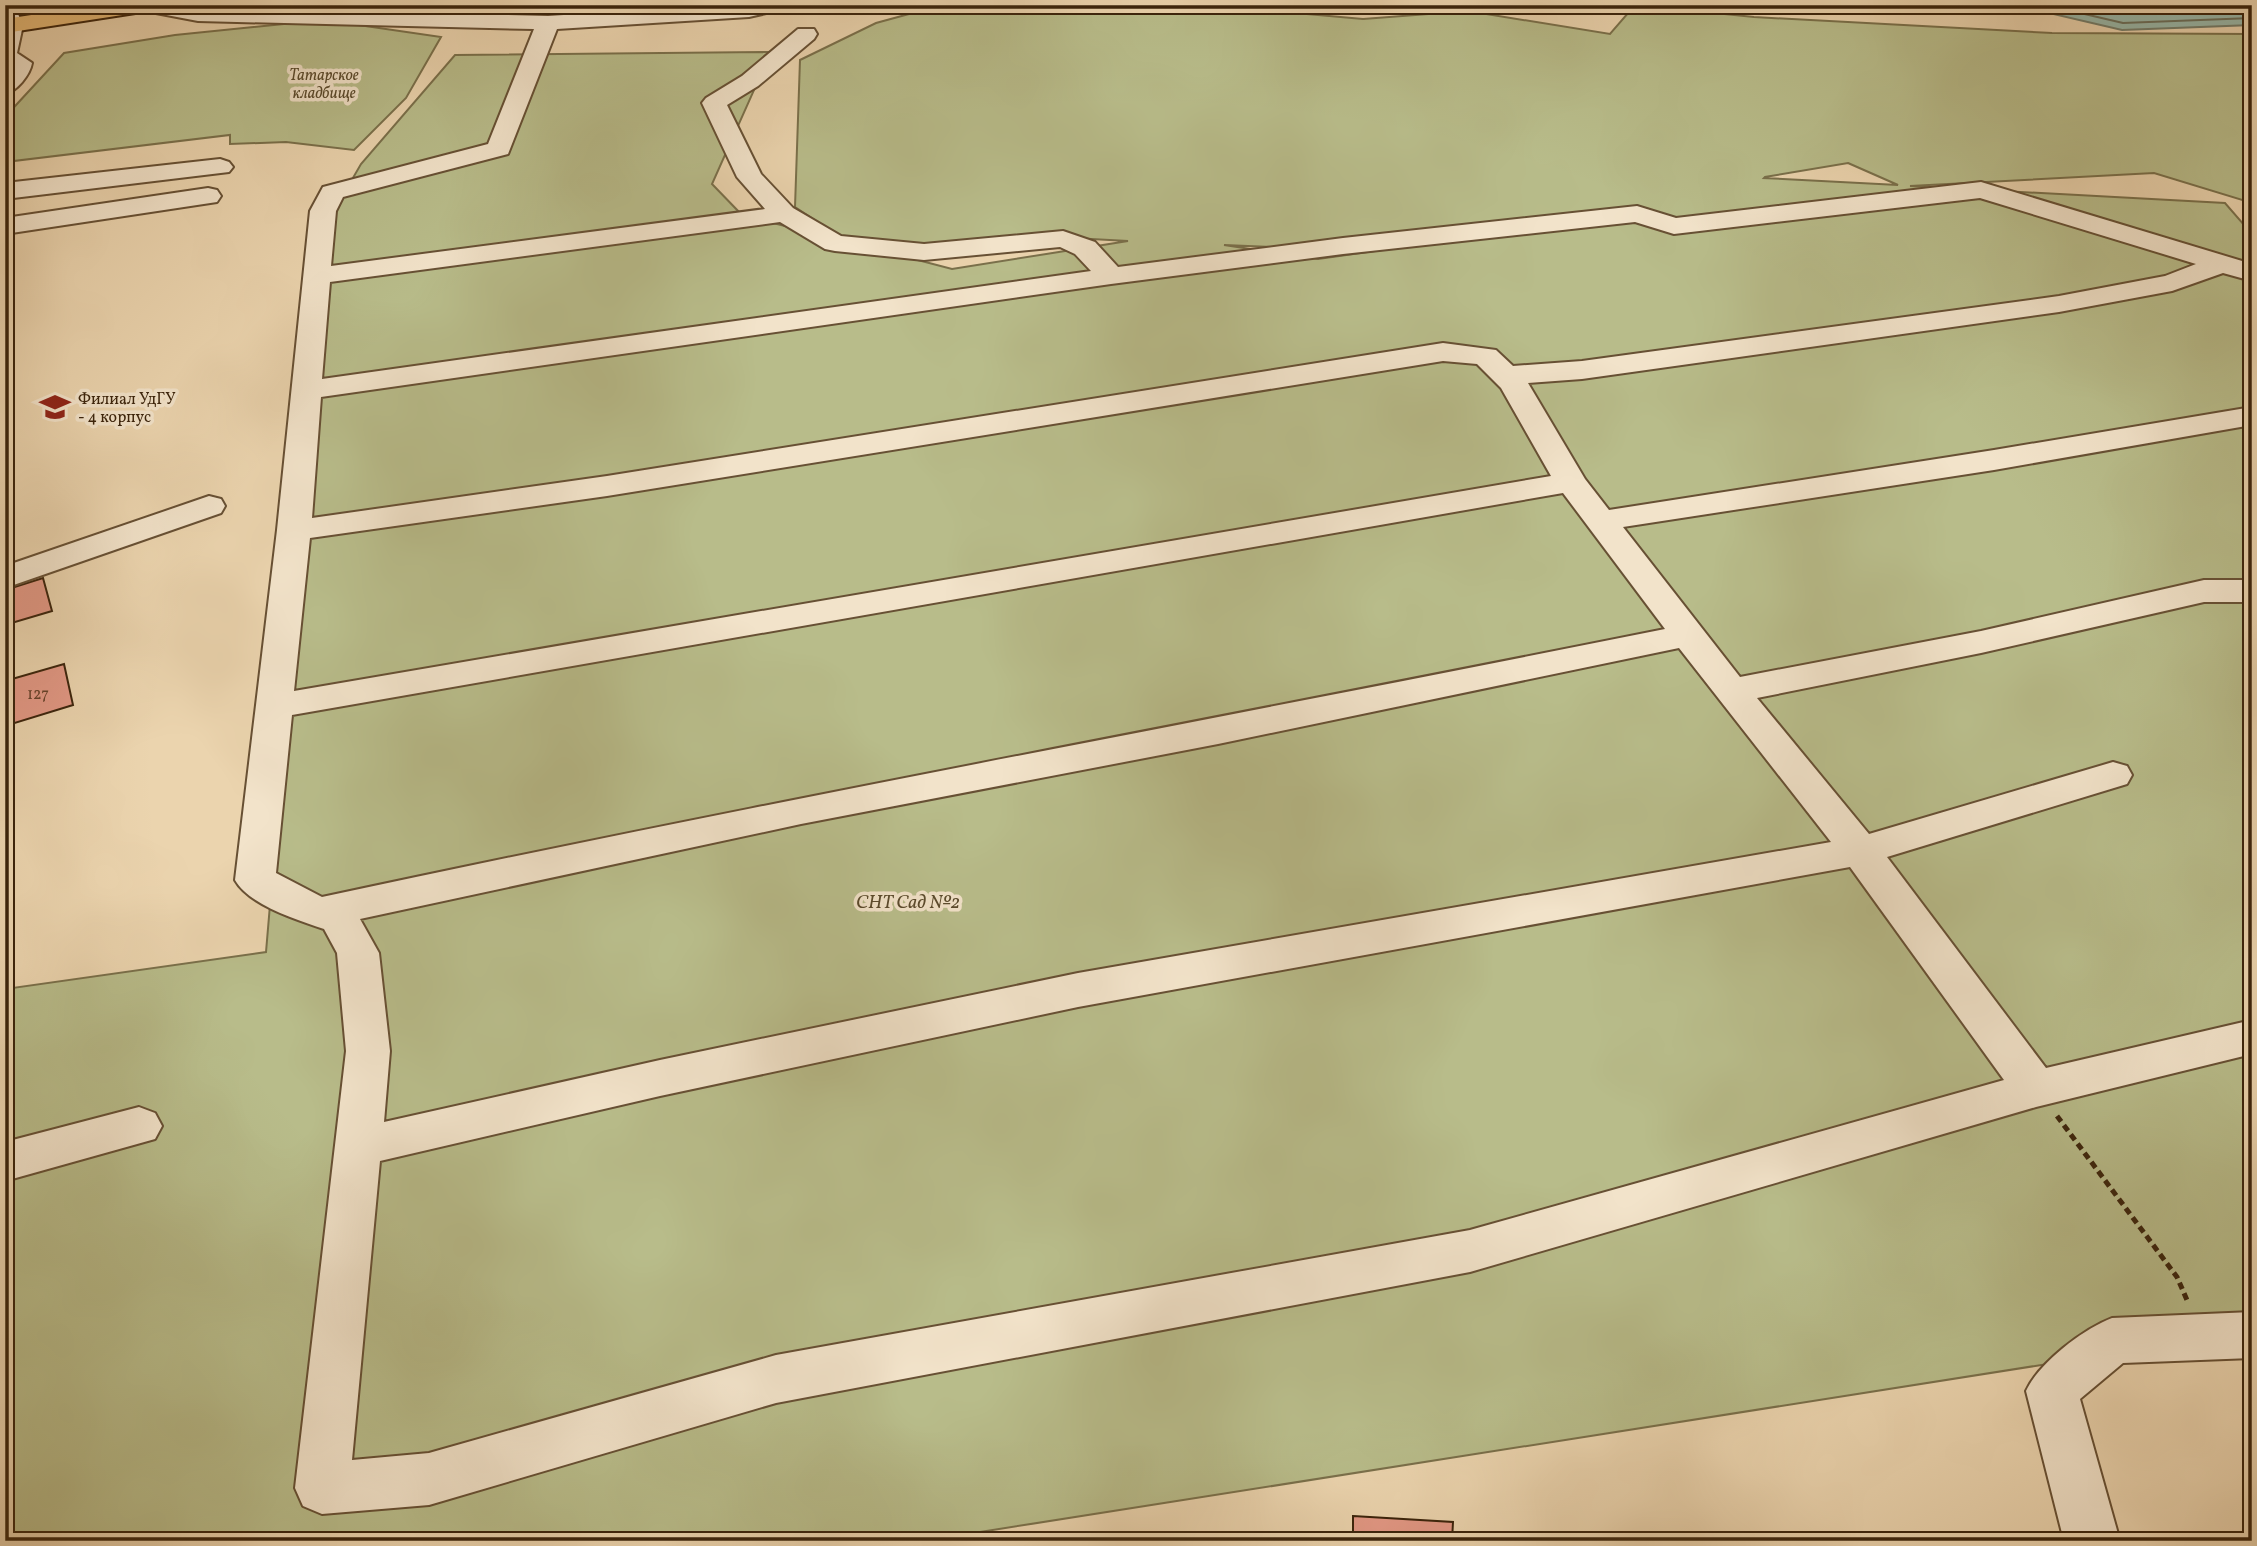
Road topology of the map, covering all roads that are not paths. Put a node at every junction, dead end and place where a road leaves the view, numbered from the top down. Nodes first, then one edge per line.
1 (142, 5) edge
2 (148, 5) edge
3 (772, 5) edge
4 (8, 14) edge
5 (548, 23) junction
6 (806, 34) dead end
7 (5, 56) edge
8 (5, 87) edge
9 (220, 167) dead end
10 (5, 191) edge
11 (208, 196) dead end
12 (784, 214) junction
13 (5, 226) edge
14 (2222, 264) junction
15 (2252, 273) edge
16 (316, 276) junction
17 (1111, 276) junction
18 (1506, 376) junction
19 (306, 390) junction
20 (2252, 416) edge
21 (1571, 482) junction
22 (209, 506) dead end
23 (1601, 520) junction
24 (294, 530) junction
25 (5, 578) edge
26 (2252, 591) edge
27 (1688, 635) junction
28 (1731, 691) junction
29 (275, 706) junction
30 (2113, 775) dead end
31 (1860, 851) junction
32 (321, 912) junction
33 (2252, 1037) edge
34 (2036, 1089) junction
35 (139, 1126) dead end
36 (357, 1147) junction
37 (5, 1162) edge
38 (2252, 1335) edge
39 (2092, 1541) edge

1 - 4 main road
2 - 5 street
3 - 5 street
4 - 7 street
5 - 16 street
6 - 12 street
7 - 8 street
9 - 10 street
11 - 13 street
12 - 16 street
12 - 17 street
14 - 15 street
14 - 17 street
14 - 18 street
16 - 19 street
17 - 19 street
18 - 21 street
18 - 24 street
19 - 24 street
20 - 23 street
21 - 23 street
21 - 29 street
22 - 25 street
23 - 27 street
24 - 29 street
26 - 28 street
27 - 28 street
27 - 32 street
28 - 31 street
29 - 32 street
30 - 31 street
31 - 34 street
31 - 36 street
32 - 36 street
33 - 34 street
34 - 36 street
35 - 37 street
38 - 39 street

